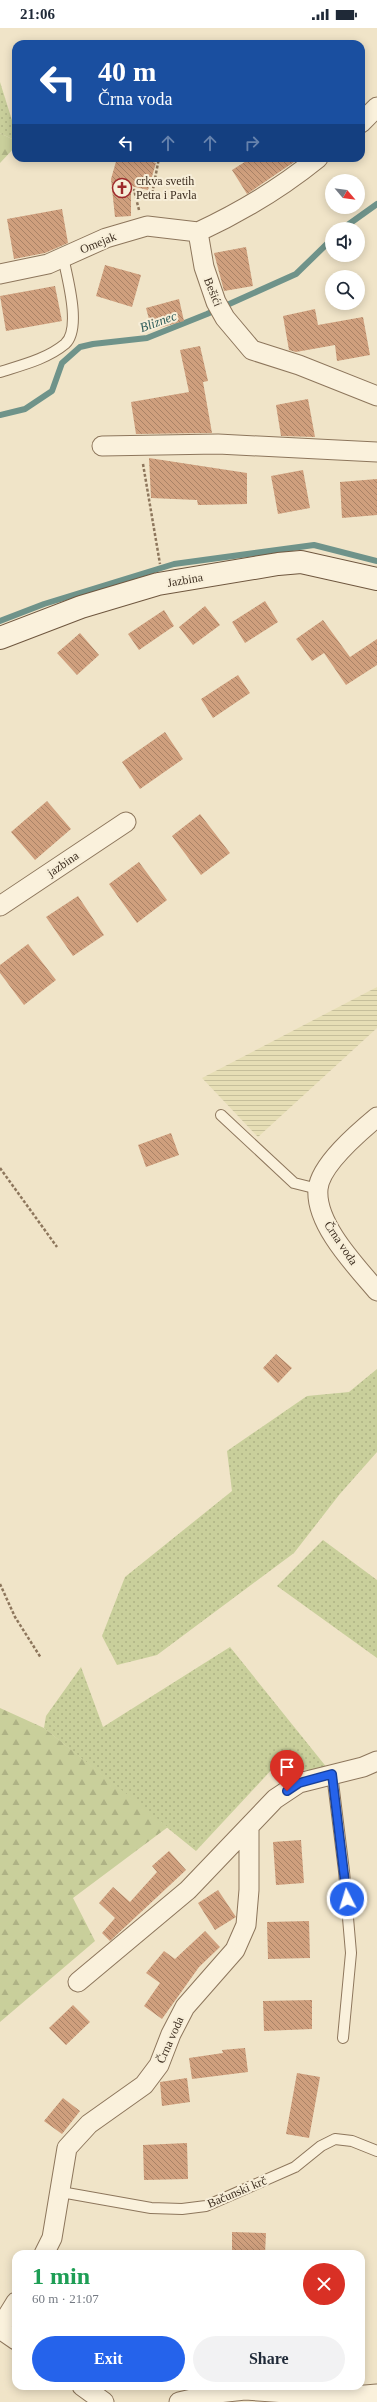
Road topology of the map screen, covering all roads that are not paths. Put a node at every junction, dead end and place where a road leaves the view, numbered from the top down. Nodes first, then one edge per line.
1 (377, 107) edge
2 (365, 119) edge
3 (313, 162) edge
4 (198, 232) junction
5 (63, 258) junction
6 (0, 274) edge
7 (0, 372) edge
8 (377, 396) edge
9 (102, 446) dead end
10 (377, 452) edge
11 (377, 579) edge
12 (0, 638) edge
13 (126, 822) dead end
14 (0, 906) edge
15 (221, 1115) dead end
16 (377, 1117) edge
17 (318, 1189) junction
18 (377, 1291) edge
19 (377, 1761) edge
20 (332, 1774) junction
21 (248, 1827) junction
22 (78, 1982) dead end
23 (343, 2038) dead end
24 (377, 2151) edge
25 (61, 2192) junction
26 (46, 2250) edge
27 (12, 2309) edge
28 (0, 2329) edge
29 (12, 2337) edge
30 (88, 2390) edge
31 (377, 2394) edge
32 (243, 2396) edge
33 (104, 2402) edge
34 (179, 2402) edge

1 - 2 street
3 - 4 street
4 - 5 street, Omejak
4 - 8 street, Bešići
5 - 6 street, Omejak
5 - 7 lane
9 - 10 street
11 - 12 street, Jazbina
13 - 14 street, jazbina
15 - 17 lane
16 - 17 street, Črna voda
17 - 18 street, Črna voda
19 - 20 street
20 - 21 street
20 - 23 lane
21 - 22 street
21 - 25 street, Črna voda
24 - 25 lane, Bačunski krč
25 - 26 street, Črna voda
27 - 28 street
28 - 29 street
30 - 33 street
31 - 32 street
32 - 34 street

